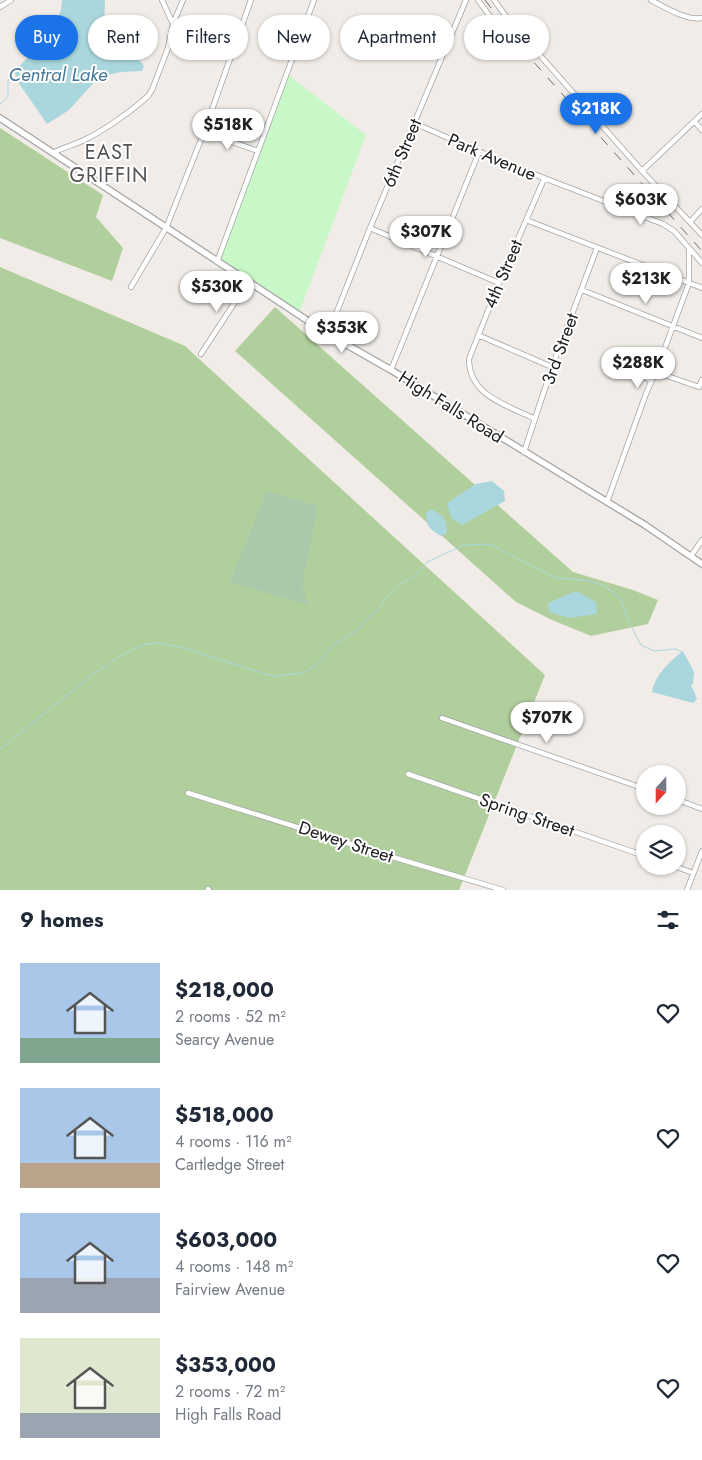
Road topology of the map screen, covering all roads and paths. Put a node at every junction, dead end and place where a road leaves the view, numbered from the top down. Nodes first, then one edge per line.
1 (11, 0) edge
2 (162, 0) edge
3 (183, 0) edge
4 (252, 0) edge
5 (314, 0) edge
6 (466, 0) edge
7 (478, 0) edge
8 (494, 0) edge
9 (651, 0) edge
10 (0, 7) edge
11 (169, 15) edge
12 (177, 15) edge
13 (489, 15) edge
14 (505, 15) edge
15 (702, 18) edge
16 (168, 48) edge
17 (544, 60) edge
18 (702, 114) edge
19 (0, 118) edge
20 (695, 122) junction
21 (414, 123) junction
22 (702, 130) edge
23 (204, 132) junction
24 (258, 151) junction
25 (479, 152) junction
26 (52, 153) junction
27 (642, 171) junction
28 (544, 179) junction
29 (702, 209) edge
30 (526, 220) junction
31 (690, 222) junction
32 (166, 228) junction
33 (370, 228) junction
34 (702, 235) edge
35 (597, 248) junction
36 (689, 248) junction
37 (437, 258) junction
38 (217, 262) junction
39 (702, 263) edge
40 (248, 282) junction
41 (499, 283) junction
42 (689, 283) junction
43 (131, 286) dead end
44 (702, 288) edge
45 (582, 290) junction
46 (674, 326) junction
47 (328, 334) junction
48 (478, 335) junction
49 (702, 338) edge
50 (201, 354) dead end
51 (622, 357) dead end
52 (552, 367) junction
53 (391, 370) junction
54 (656, 372) junction
55 (702, 380) edge
56 (651, 381) junction
57 (535, 419) junction
58 (524, 452) junction
59 (607, 502) junction
60 (702, 540) edge
61 (691, 556) junction
62 (702, 564) edge
63 (442, 718) dead end
64 (408, 774) dead end
65 (636, 786) edge
66 (188, 793) dead end
67 (686, 803) edge
68 (702, 809) edge
69 (702, 851) edge
70 (636, 853) edge
71 (700, 861) edge
72 (686, 870) edge
73 (694, 873) junction
74 (486, 888) edge
75 (503, 890) edge
76 (687, 890) edge

1 - 10 street
2 - 11 street
3 - 12 street
4 - 23 street
5 - 24 street
6 - 21 street, 6th Street
7 - 13 street
8 - 14 street
9 - 15 street
16 - 26 street
17 - 27 street
18 - 20 street
19 - 26 street, High Falls Road
20 - 22 street
20 - 27 street
21 - 25 street, Park Avenue
21 - 33 street, 6th Street
23 - 24 street
23 - 32 street
24 - 38 street
25 - 28 street, Park Avenue
25 - 37 street
26 - 32 street, High Falls Road
27 - 31 street
28 - 30 street, 4th Street
28 - 36 street, Park Avenue
29 - 31 street
30 - 35 street
30 - 41 street, 4th Street
31 - 34 street
32 - 38 street, High Falls Road
32 - 43 street
33 - 37 street
33 - 47 street, 6th Street
35 - 42 street
35 - 45 street, 3rd Street
36 - 39 street, Park Avenue
36 - 42 street
37 - 41 street
37 - 53 street
38 - 40 street, High Falls Road
40 - 47 street, High Falls Road
40 - 50 street
41 - 48 street, 4th Street
42 - 44 street
42 - 46 street
45 - 46 street
45 - 52 street, 3rd Street
46 - 49 street
46 - 54 street
47 - 53 street, High Falls Road
48 - 52 street
48 - 57 street, 4th Street
51 - 56 street
52 - 57 street, 3rd Street
53 - 58 street, High Falls Road
54 - 55 street
54 - 56 street
56 - 59 street
57 - 58 street, 3rd Street
58 - 59 street, High Falls Road
59 - 61 street, High Falls Road
60 - 61 street
61 - 62 street, High Falls Road
63 - 65 street
64 - 70 street, Spring Street
66 - 74 street, Dewey Street
67 - 68 street
69 - 71 street
71 - 73 street
72 - 73 street
73 - 76 street
74 - 75 street, Dewey Street

